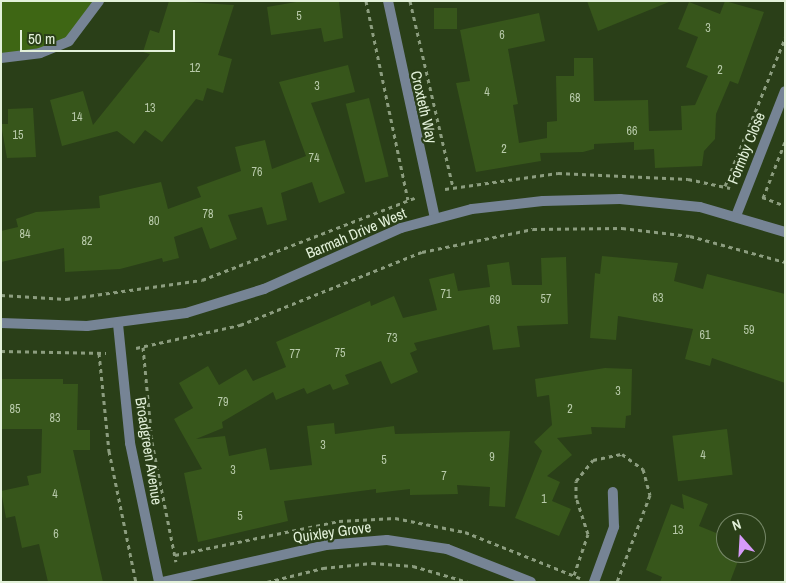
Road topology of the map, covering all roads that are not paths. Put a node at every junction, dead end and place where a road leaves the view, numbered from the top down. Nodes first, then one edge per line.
1 (99, 1) edge
2 (388, 1) edge
3 (1, 58) edge
4 (785, 90) edge
5 (736, 216) junction
6 (435, 218) junction
7 (785, 232) edge
8 (1, 323) edge
9 (118, 324) junction
10 (613, 492) dead end
11 (529, 581) edge
12 (159, 582) edge
13 (163, 582) edge
14 (594, 582) edge

1 - 3 street
2 - 6 street, Croxteth Way
4 - 5 street, Formby Close
5 - 6 street, Barmah Drive West
5 - 7 street, Barmah Drive West
6 - 9 street, Barmah Drive West
8 - 9 street, Barmah Drive West
9 - 12 street, Broadgreen Avenue
10 - 14 street
11 - 13 street, Quixley Grove

